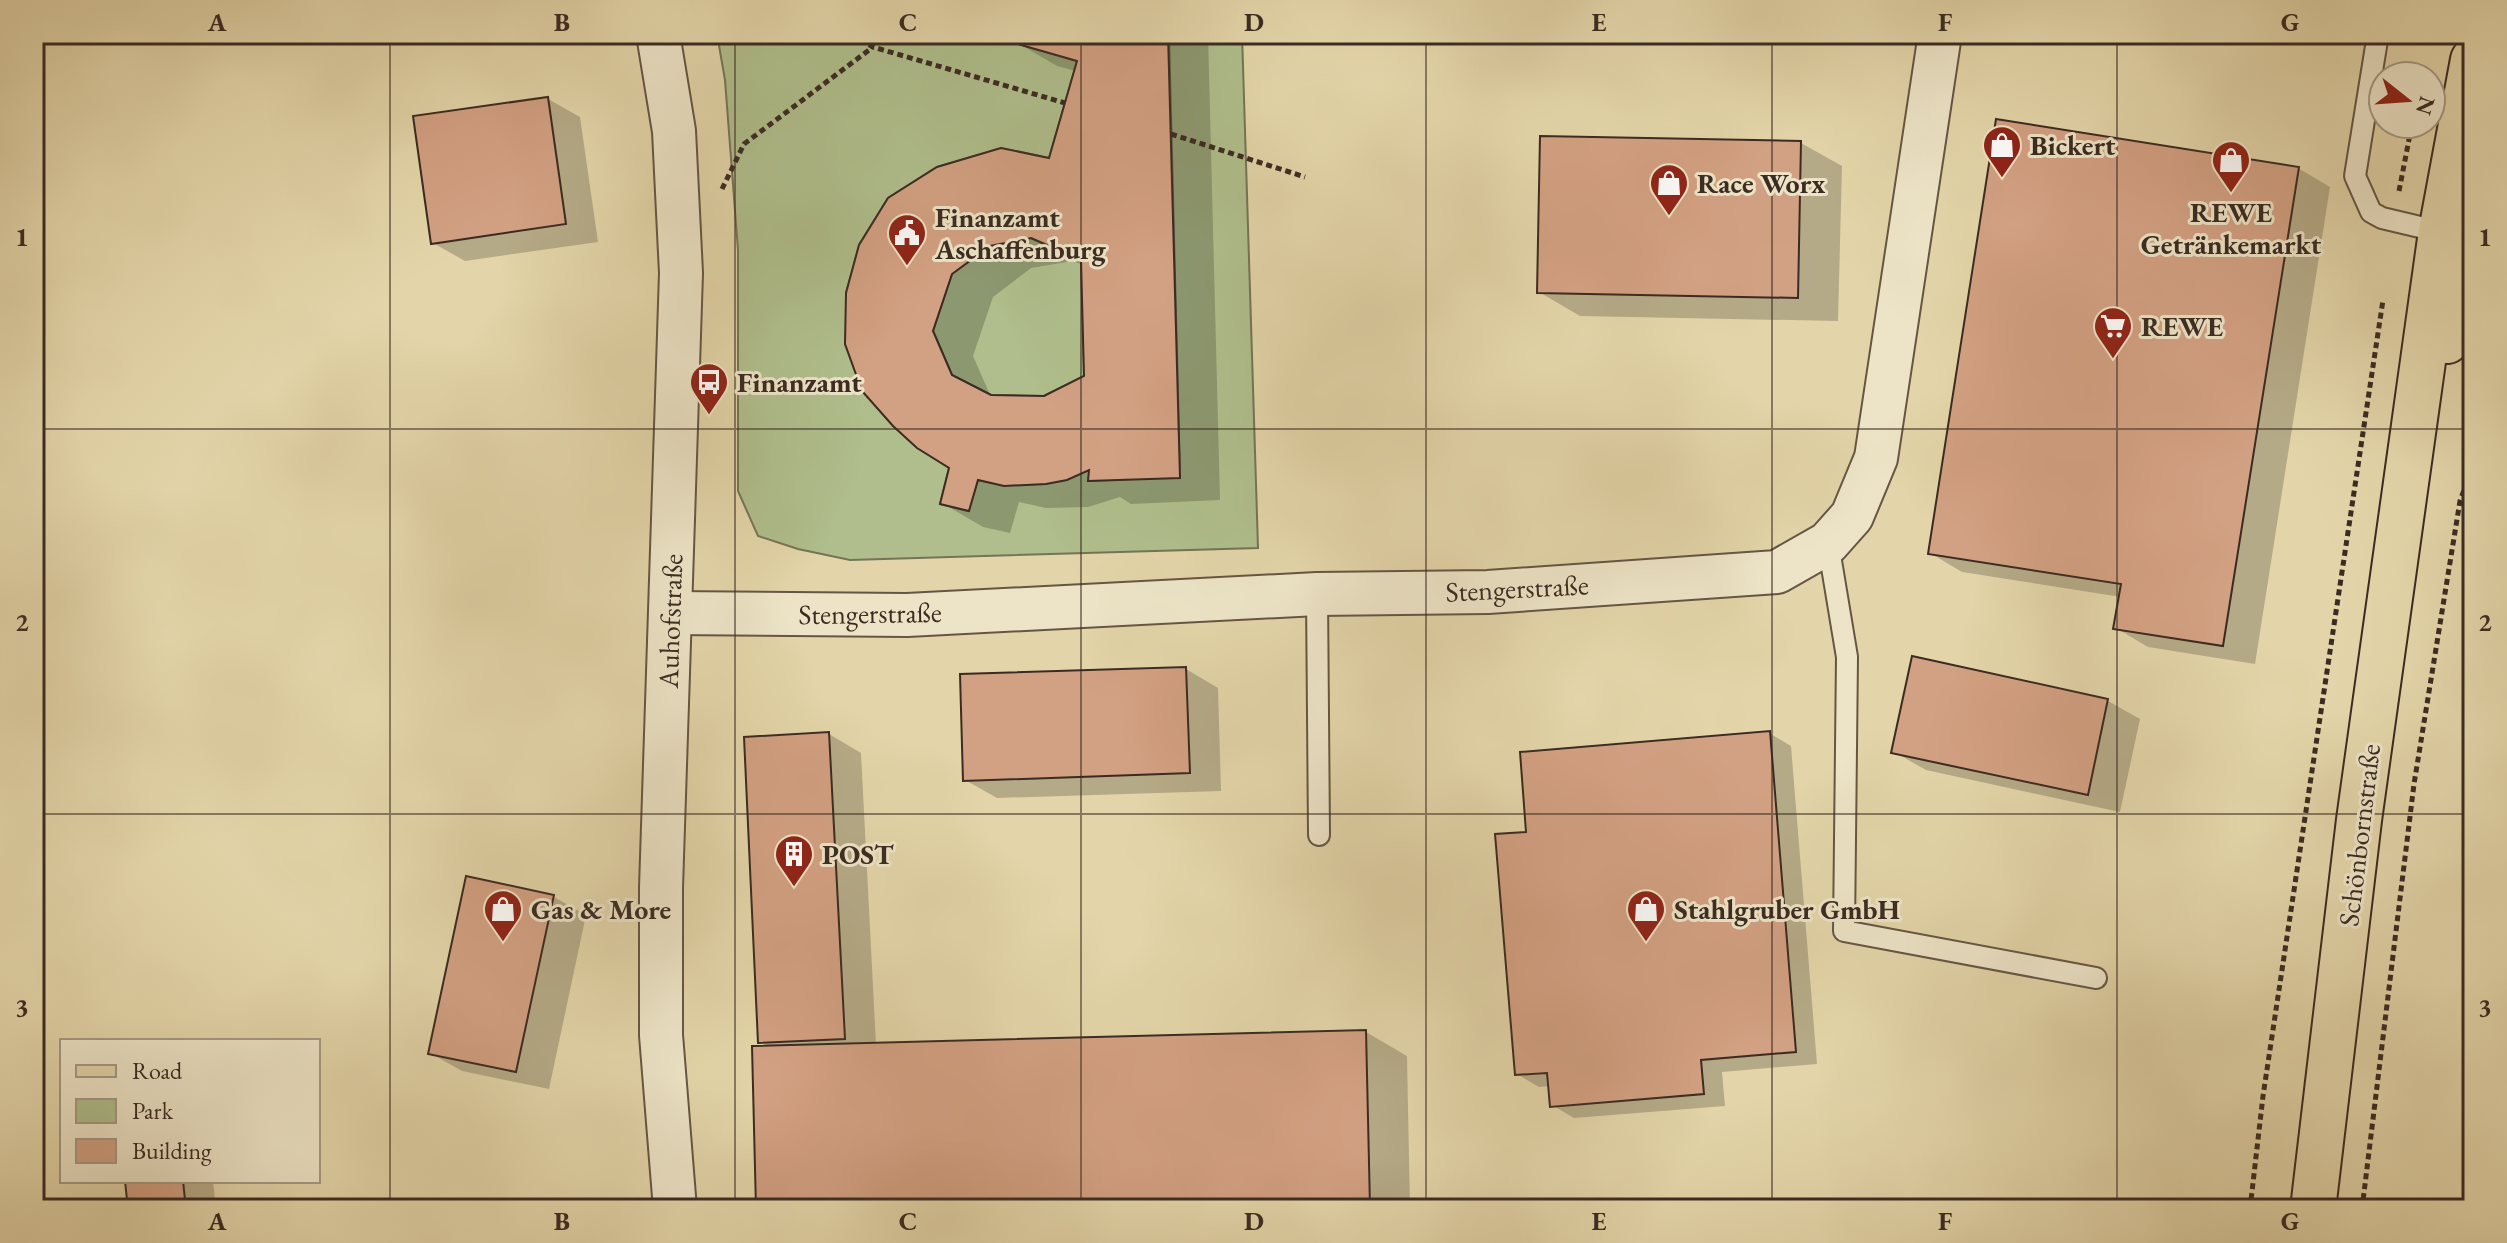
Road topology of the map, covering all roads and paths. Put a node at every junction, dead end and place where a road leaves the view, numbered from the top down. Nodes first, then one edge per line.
1 (658, 34) edge
2 (852, 34) edge
3 (1940, 34) edge
4 (2378, 34) edge
5 (873, 47) junction
6 (2473, 60) edge
7 (1065, 103) dead end
8 (1171, 134) dead end
9 (2409, 140) edge
10 (1305, 177) dead end
11 (716, 201) dead end
12 (2395, 220) junction
13 (2457, 244) edge
14 (2383, 298) dead end
15 (2473, 466) edge
16 (1828, 543) junction
17 (1317, 594) junction
18 (671, 613) junction
19 (1319, 835) dead end
20 (2096, 978) dead end
21 (675, 1209) edge
22 (2250, 1209) edge
23 (2313, 1209) edge
24 (2362, 1209) edge

1 - 18 street, Auhofstraße
2 - 5 path
3 - 16 street, Stengerstraße
4 - 12 lane
5 - 7 path
5 - 11 path
6 - 13 main road, Schönbornstraße
8 - 10 path
9 - 12 path
12 - 13 lane
13 - 23 main road, Schönbornstraße
14 - 22 path
15 - 24 path
16 - 17 street, Stengerstraße
16 - 20 lane
17 - 18 street, Stengerstraße
17 - 19 lane
18 - 21 street, Auhofstraße

